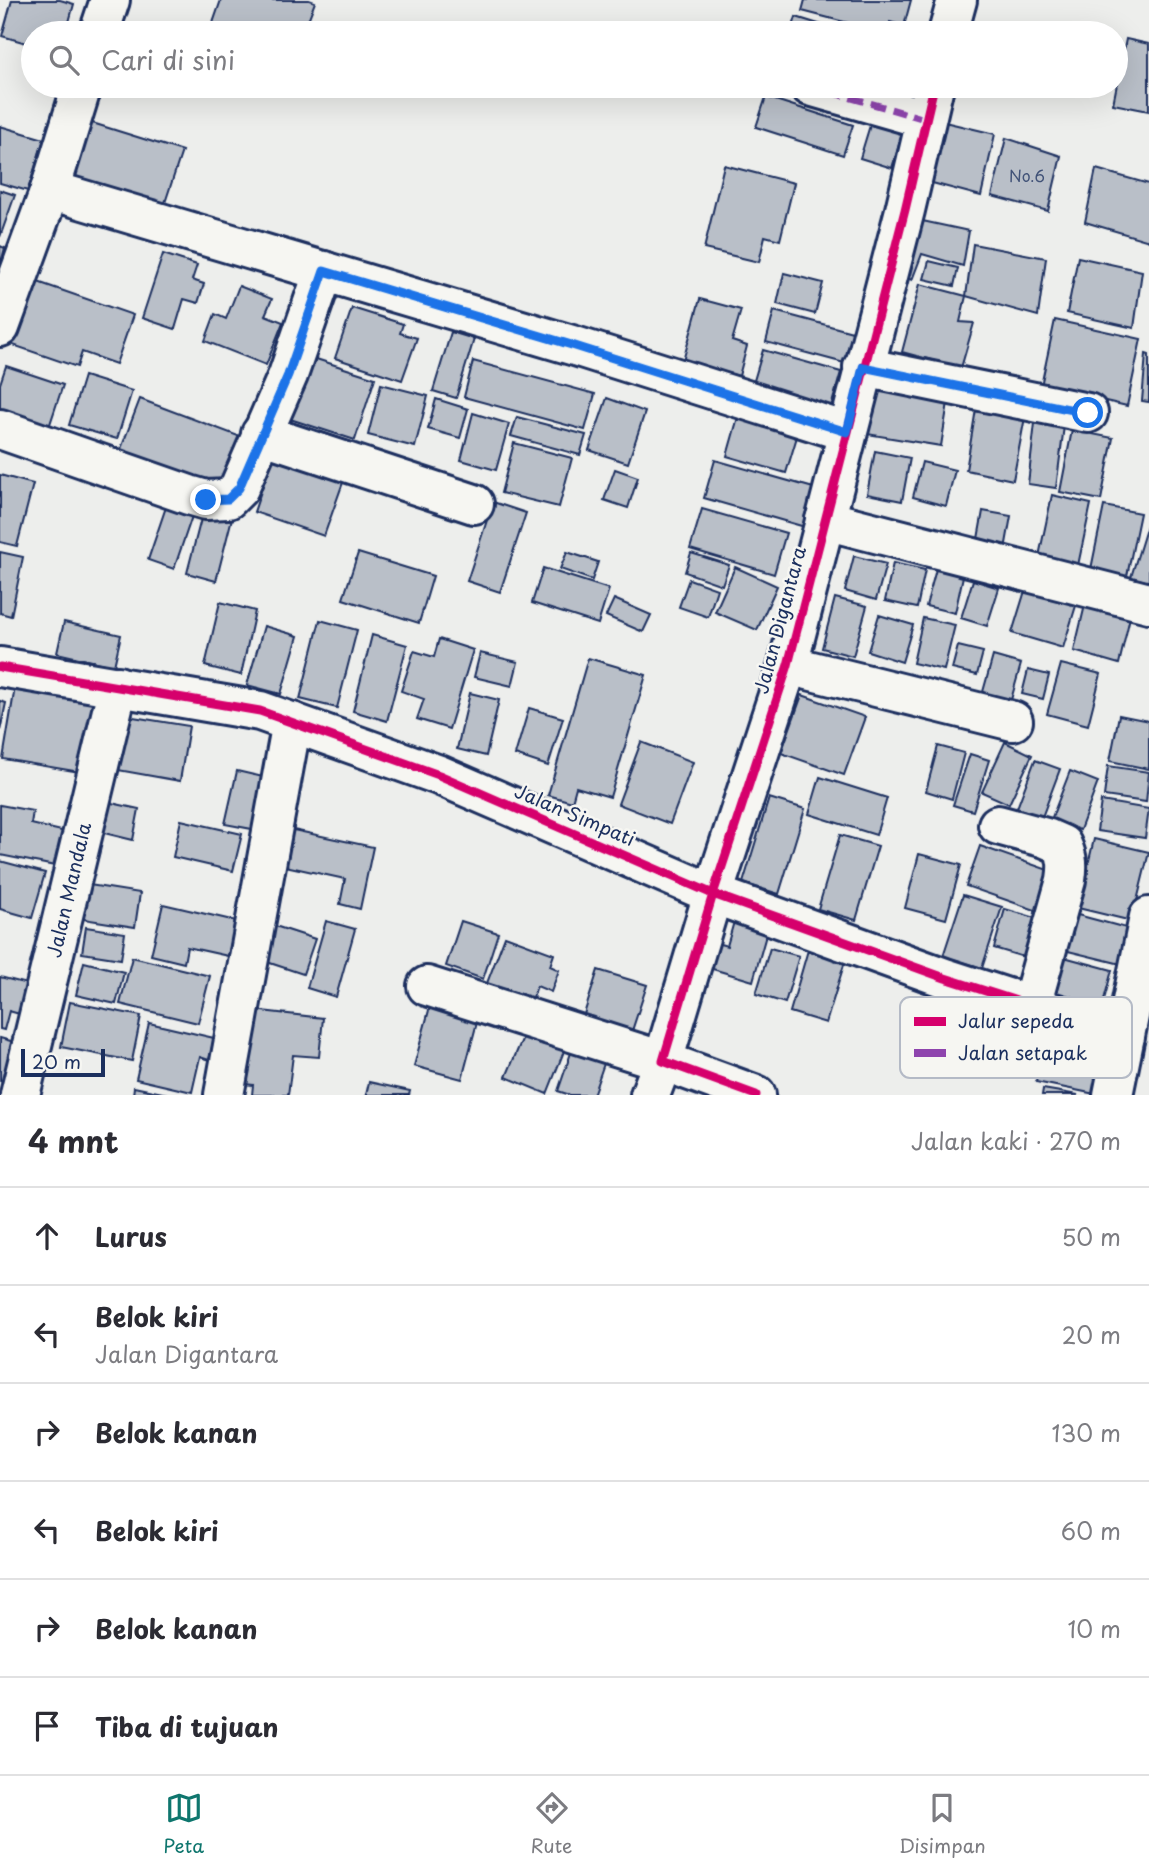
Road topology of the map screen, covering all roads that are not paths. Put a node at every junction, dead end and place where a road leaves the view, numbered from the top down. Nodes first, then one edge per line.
1 (110, 0) edge
2 (957, 0) edge
3 (103, 21) edge
4 (951, 21) edge
5 (78, 98) edge
6 (899, 98) edge
7 (929, 102) edge
8 (50, 190) junction
9 (324, 271) junction
10 (0, 327) edge
11 (863, 367) junction
12 (1088, 413) dead end
13 (0, 429) edge
14 (847, 432) junction
15 (261, 434) junction
16 (474, 504) dead end
17 (825, 520) junction
18 (1149, 603) edge
19 (788, 664) junction
20 (0, 667) edge
21 (118, 686) junction
22 (1013, 721) dead end
23 (292, 722) junction
24 (998, 825) dead end
25 (713, 894) junction
26 (1149, 917) edge
27 (426, 986) dead end
28 (1003, 997) edge
29 (1034, 997) edge
30 (1132, 1001) edge
31 (657, 1078) edge
32 (20, 1095) edge
33 (224, 1095) edge
34 (756, 1095) edge

1 - 3 street
2 - 4 street
5 - 8 street
6 - 7 street
7 - 11 street, Jalan Digantara
8 - 9 street
8 - 10 street
9 - 14 street
9 - 15 street
11 - 12 street
11 - 14 street, Jalan Digantara
13 - 15 street
14 - 17 street, Jalan Digantara
15 - 16 street
17 - 18 street
17 - 19 street, Jalan Digantara
19 - 22 street
19 - 25 street, Jalan Digantara
20 - 21 street, Jalan Simpati
21 - 23 street, Jalan Simpati
21 - 32 street, Jalan Mandala
23 - 25 street, Jalan Simpati
23 - 33 street
24 - 29 street
25 - 28 street, Jalan Simpati
25 - 31 street, Jalan Digantara
26 - 30 street
27 - 31 street
31 - 34 street

